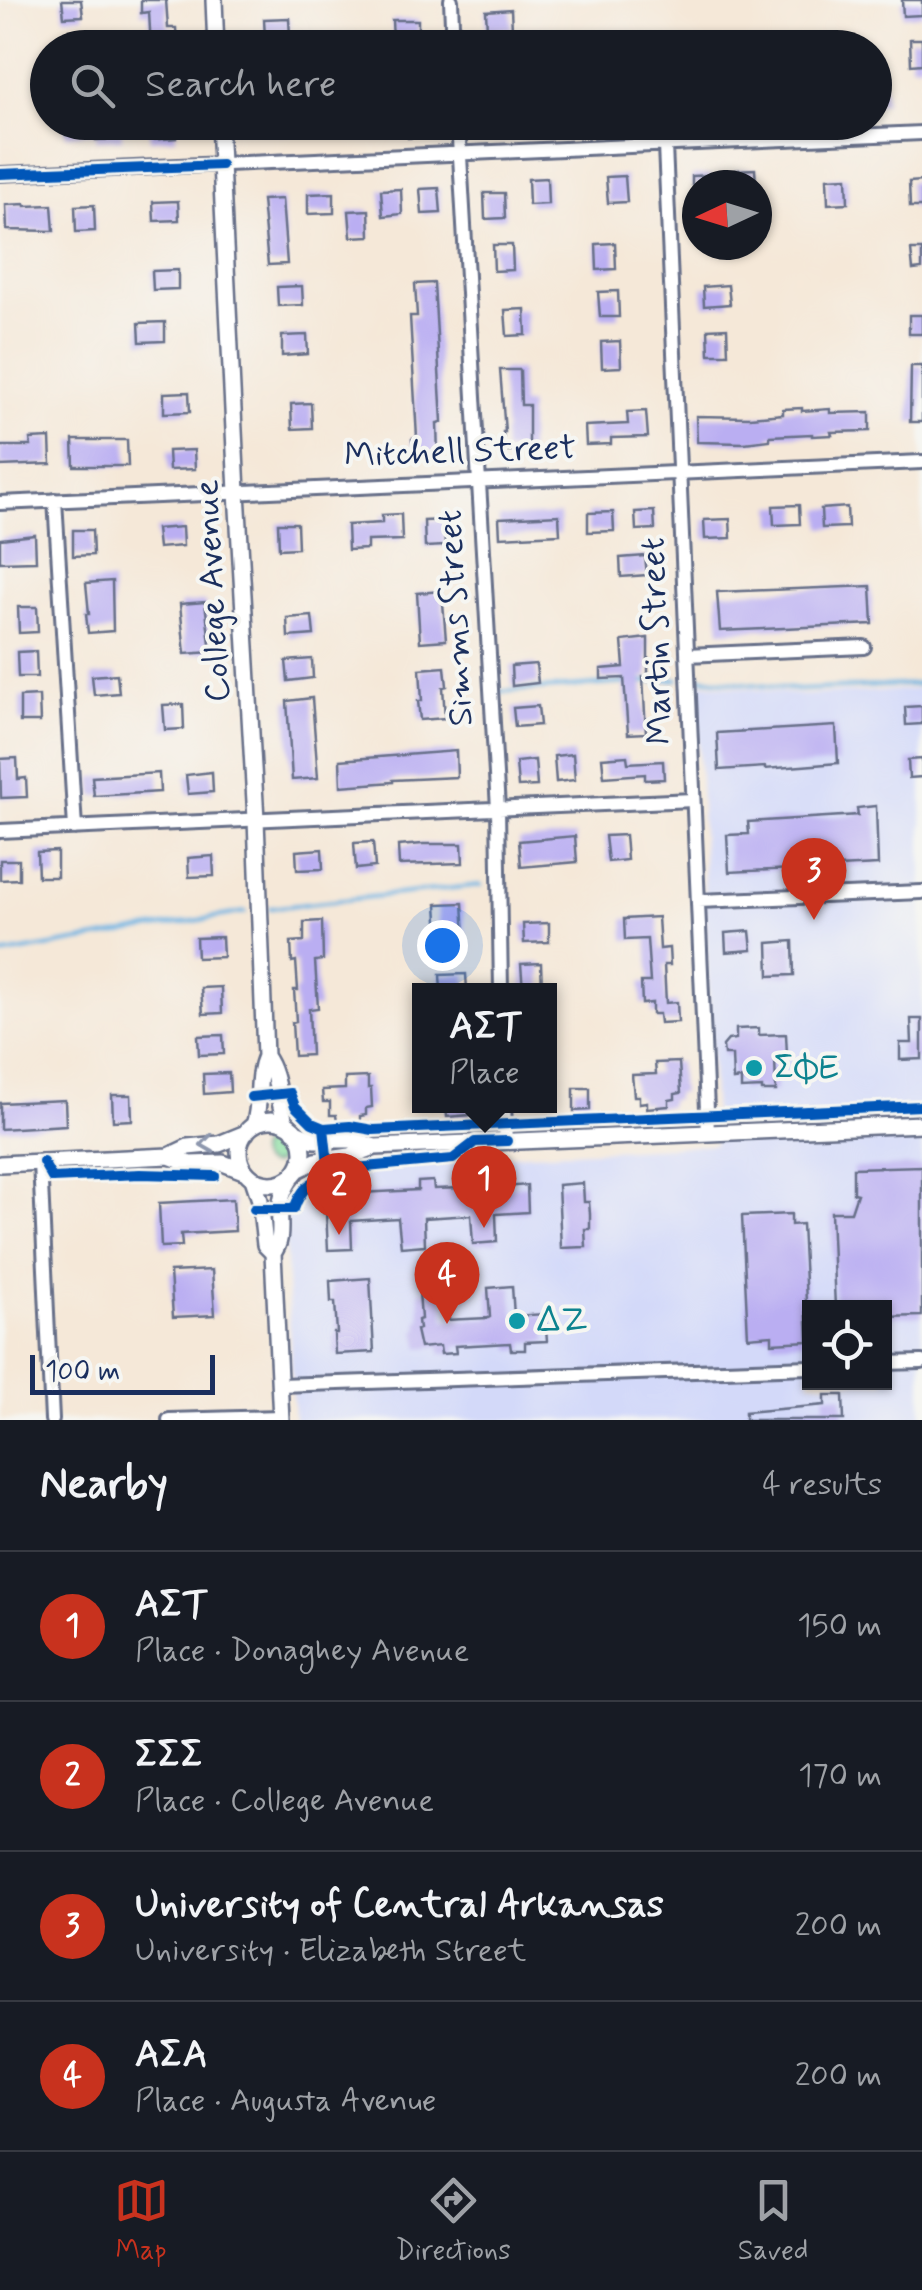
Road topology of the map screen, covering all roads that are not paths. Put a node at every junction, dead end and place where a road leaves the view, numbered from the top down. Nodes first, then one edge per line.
1 (214, 0) edge
2 (450, 0) edge
3 (215, 30) edge
4 (452, 30) edge
5 (922, 133) edge
6 (892, 135) edge
7 (220, 140) edge
8 (459, 140) edge
9 (784, 140) edge
10 (665, 146) junction
11 (460, 154) junction
12 (221, 165) junction
13 (0, 174) edge
14 (922, 462) edge
15 (680, 472) junction
16 (478, 482) junction
17 (237, 492) junction
18 (55, 500) junction
19 (0, 502) edge
20 (864, 648) dead end
21 (687, 655) junction
22 (693, 800) junction
23 (498, 809) junction
24 (256, 819) junction
25 (75, 828) junction
26 (0, 832) edge
27 (922, 892) edge
28 (698, 901) junction
29 (500, 983) edge
30 (265, 1056) junction
31 (504, 1113) edge
32 (922, 1124) edge
33 (290, 1128) junction
34 (250, 1129) junction
35 (708, 1132) junction
36 (506, 1141) junction
37 (375, 1147) junction
38 (169, 1156) junction
39 (40, 1162) junction
40 (0, 1164) edge
41 (294, 1174) junction
42 (250, 1176) junction
43 (273, 1253) junction
44 (922, 1362) edge
45 (892, 1364) edge
46 (802, 1366) edge
47 (280, 1386) junction
48 (281, 1418) edge
49 (52, 1420) edge
50 (170, 1420) edge

1 - 3 street
2 - 4 street
5 - 6 street
7 - 12 street, College Avenue
8 - 11 street, Simms Street
9 - 10 street
10 - 11 street
10 - 15 street, Martin Street
11 - 12 street
11 - 16 street, Simms Street
12 - 13 street
12 - 17 street, College Avenue
14 - 15 street, Mitchell Street
15 - 16 street, Mitchell Street
15 - 21 street, Martin Street
16 - 17 street, Mitchell Street
16 - 23 street, Simms Street
17 - 18 street, Mitchell Street
17 - 24 street, College Avenue
18 - 19 street, Mitchell Street
18 - 25 street
20 - 21 street
21 - 22 street, Martin Street
22 - 23 street
22 - 28 street, Martin Street
23 - 24 street
23 - 29 street, Simms Street
24 - 25 street
24 - 30 street, College Avenue
25 - 26 street
27 - 28 street
28 - 35 street, Martin Street
30 - 33 street, College Avenue
30 - 34 street, College Avenue
31 - 36 street
32 - 35 street
33 - 34 street
33 - 37 street
33 - 41 street
34 -> 38 street
34 - 42 street
35 - 36 street
36 - 37 street
37 - 41 street
38 - 39 street
38 - 42 street
39 - 40 street
39 - 49 street
41 - 42 street
41 - 43 street
42 - 43 street
43 - 47 street
44 - 45 street
46 - 47 street
47 - 48 street
48 - 50 street

